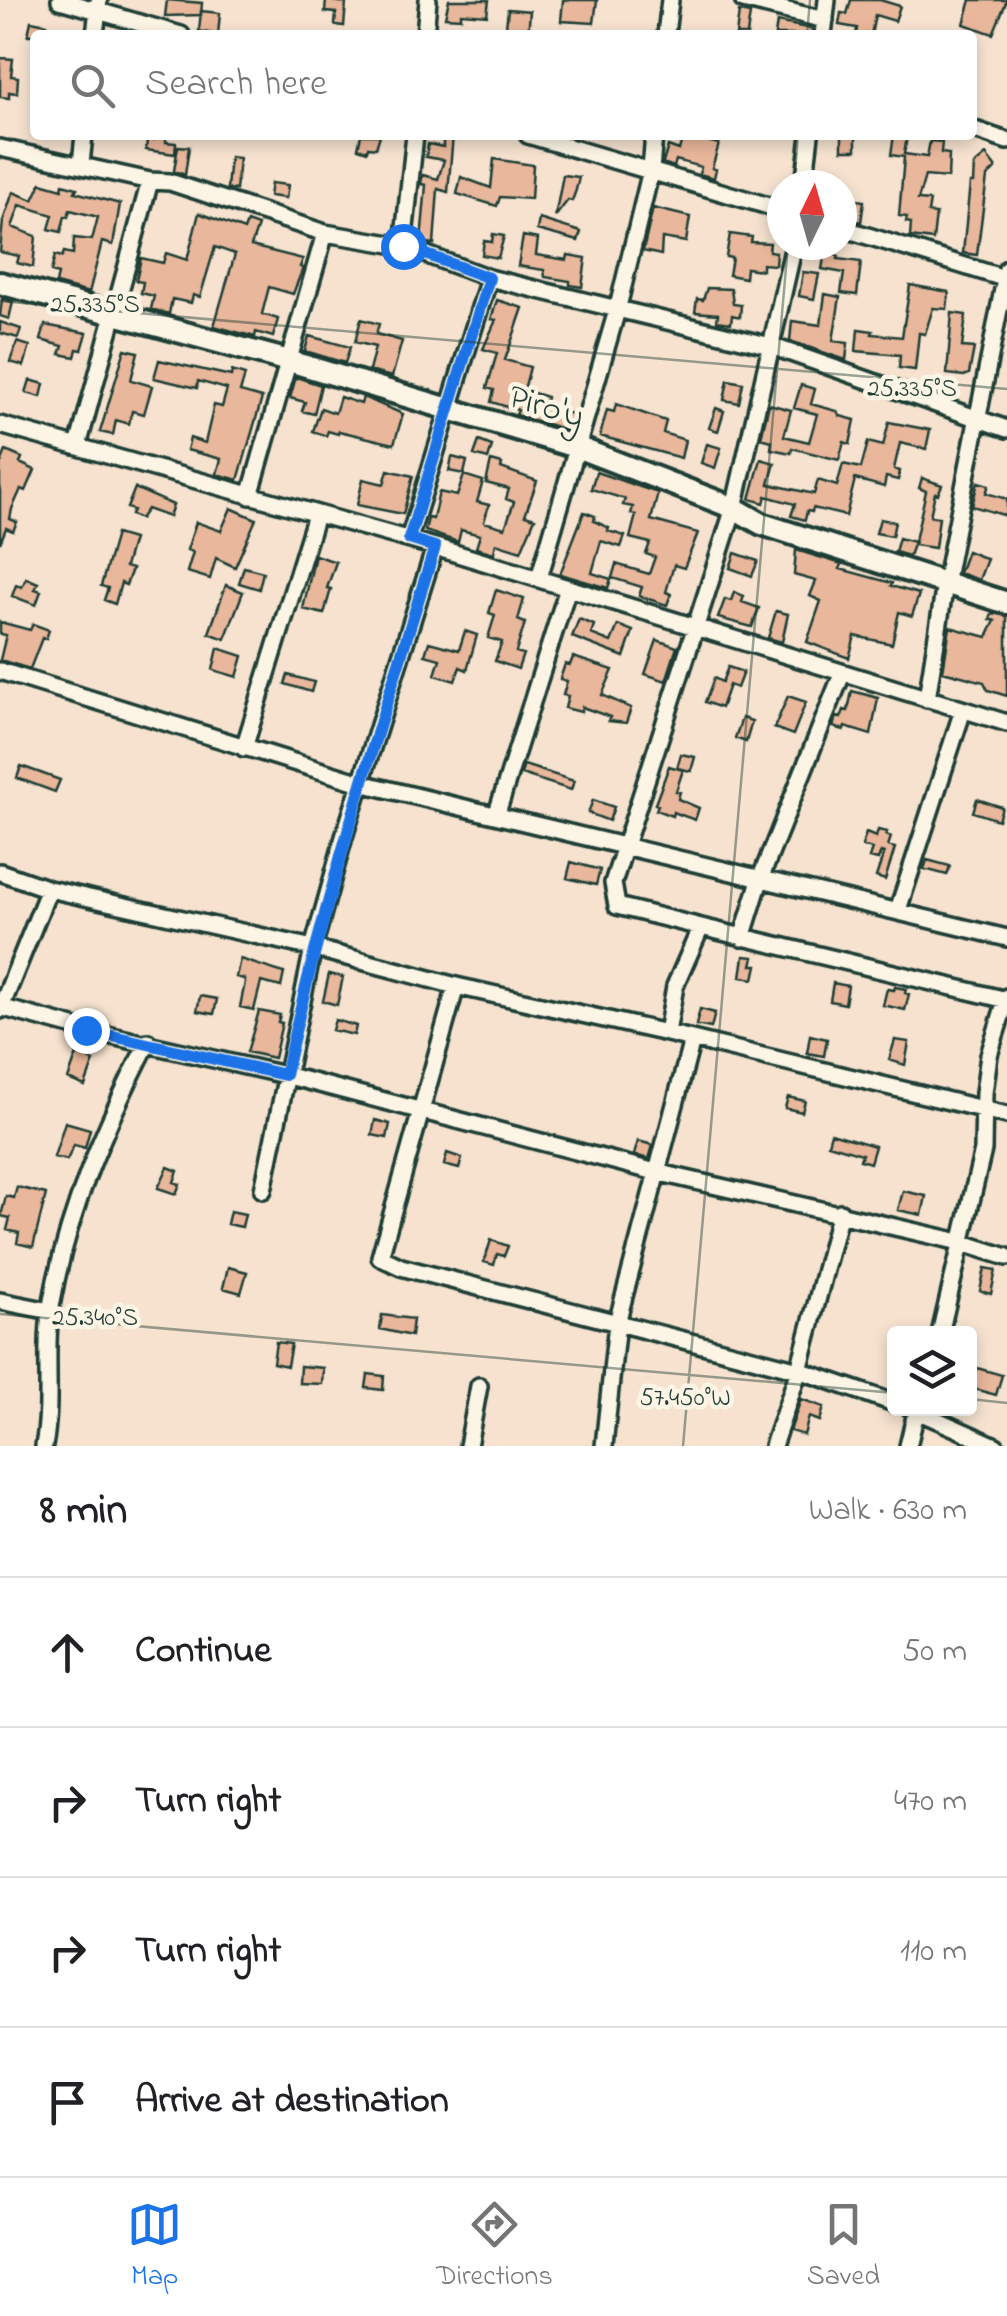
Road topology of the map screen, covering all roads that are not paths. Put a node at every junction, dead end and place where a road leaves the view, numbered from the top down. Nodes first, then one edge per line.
1 (60, 0) edge
2 (428, 0) edge
3 (670, 0) edge
4 (743, 0) edge
5 (827, 0) edge
6 (98, 5) edge
7 (824, 28) edge
8 (95, 30) edge
9 (167, 30) edge
10 (425, 30) edge
11 (667, 30) edge
12 (977, 131) edge
13 (83, 140) edge
14 (414, 140) edge
15 (545, 140) edge
16 (653, 140) edge
17 (809, 140) edge
18 (1007, 141) edge
19 (0, 148) edge
20 (81, 164) junction
21 (650, 170) junction
22 (806, 170) edge
23 (150, 182) junction
24 (767, 205) edge
25 (325, 233) junction
26 (857, 233) edge
27 (403, 246) junction
28 (791, 260) edge
29 (1007, 270) edge
30 (489, 278) junction
31 (1006, 279) edge
32 (0, 282) edge
33 (618, 306) junction
34 (114, 315) junction
35 (772, 346) junction
36 (288, 360) junction
37 (450, 410) junction
38 (980, 420) junction
39 (1, 427) edge
40 (1007, 429) edge
41 (78, 446) junction
42 (579, 448) junction
43 (250, 496) junction
44 (734, 508) junction
45 (316, 515) junction
46 (409, 539) junction
47 (435, 547) junction
48 (539, 578) junction
49 (946, 584) junction
50 (568, 588) junction
51 (1007, 603) edge
52 (698, 628) junction
53 (0, 671) edge
54 (842, 674) junction
55 (927, 699) junction
56 (963, 710) junction
57 (1007, 723) edge
58 (244, 748) junction
59 (361, 783) junction
60 (497, 813) junction
61 (625, 847) junction
62 (0, 872) edge
63 (761, 877) junction
64 (50, 889) junction
65 (898, 910) junction
66 (701, 927) junction
67 (742, 938) junction
68 (1007, 938) edge
69 (313, 948) junction
70 (456, 986) junction
71 (1007, 999) edge
72 (0, 1008) edge
73 (667, 1033) junction
74 (692, 1040) junction
75 (148, 1042) junction
76 (285, 1075) junction
77 (984, 1108) junction
78 (420, 1112) junction
79 (1007, 1115) edge
80 (656, 1172) junction
81 (263, 1190) dead end
82 (840, 1212) junction
83 (960, 1242) junction
84 (1007, 1257) edge
85 (0, 1301) edge
86 (50, 1311) junction
87 (616, 1323) junction
88 (942, 1326) edge
89 (798, 1370) junction
90 (479, 1386) dead end
91 (887, 1401) edge
92 (914, 1416) edge
93 (930, 1416) edge
94 (44, 1446) edge
95 (468, 1446) edge
96 (604, 1446) edge
97 (772, 1446) edge
98 (908, 1446) edge
99 (996, 1446) edge

1 - 6 street
2 - 10 street
3 - 11 street
4 - 7 street
5 - 7 street
6 - 8 street
6 - 9 street
12 - 18 street
13 - 20 street
14 - 27 street
15 - 21 street
16 - 21 street
17 - 22 street
19 - 20 street
20 - 23 street
21 - 24 street
21 - 33 street
23 - 25 street
23 - 34 street
25 - 27 street
25 - 36 street
26 - 31 street
27 - 30 street
28 - 35 street
29 - 31 street
30 - 33 street
30 - 37 street
31 - 38 street
32 - 34 main road, Piro'y
33 - 35 street
33 - 42 street
34 - 36 main road, Piro'y
34 - 41 street
35 - 38 street
35 - 44 street
36 - 37 main road, Piro'y
36 - 43 street
37 - 42 main road, Piro'y
37 - 46 street
38 - 40 street
38 - 49 street
39 - 41 street
41 - 43 street
42 - 44 main road, Piro'y
42 - 48 street
43 - 45 street
44 - 49 main road, Piro'y
44 - 52 street
45 - 46 street
45 - 58 street
46 - 47 street
47 - 48 street
47 - 59 street
48 - 50 street
49 - 51 main road, Piro'y
49 - 55 street
50 - 52 street
50 - 60 street
52 - 54 street
52 - 61 street
53 - 58 street
54 - 55 street
54 - 63 street
55 - 56 street
56 - 57 street
56 - 65 street
58 - 59 street
59 - 60 street
59 - 69 street
60 - 61 street
61 - 63 street
61 - 66 street
62 - 64 street
63 - 65 street
63 - 67 street
64 - 69 street
64 - 72 street
65 - 68 street
66 - 67 street
66 - 73 street
67 - 71 street
69 - 70 street
69 - 76 street
70 - 73 street
70 - 78 street
71 - 77 street
72 - 75 street
73 - 74 street
74 - 77 street
74 - 80 street
75 - 76 street
75 - 86 street
76 - 78 street
76 - 81 street
77 - 79 street
77 - 83 street
78 - 80 street
78 - 87 street
80 - 82 street
80 - 87 street
82 - 83 street
82 - 89 street
83 - 84 street
83 - 88 street
85 - 86 street
86 - 94 street
87 - 89 street
87 - 96 street
89 - 91 street
89 - 97 street
90 - 95 street
92 - 98 street
93 - 99 street

